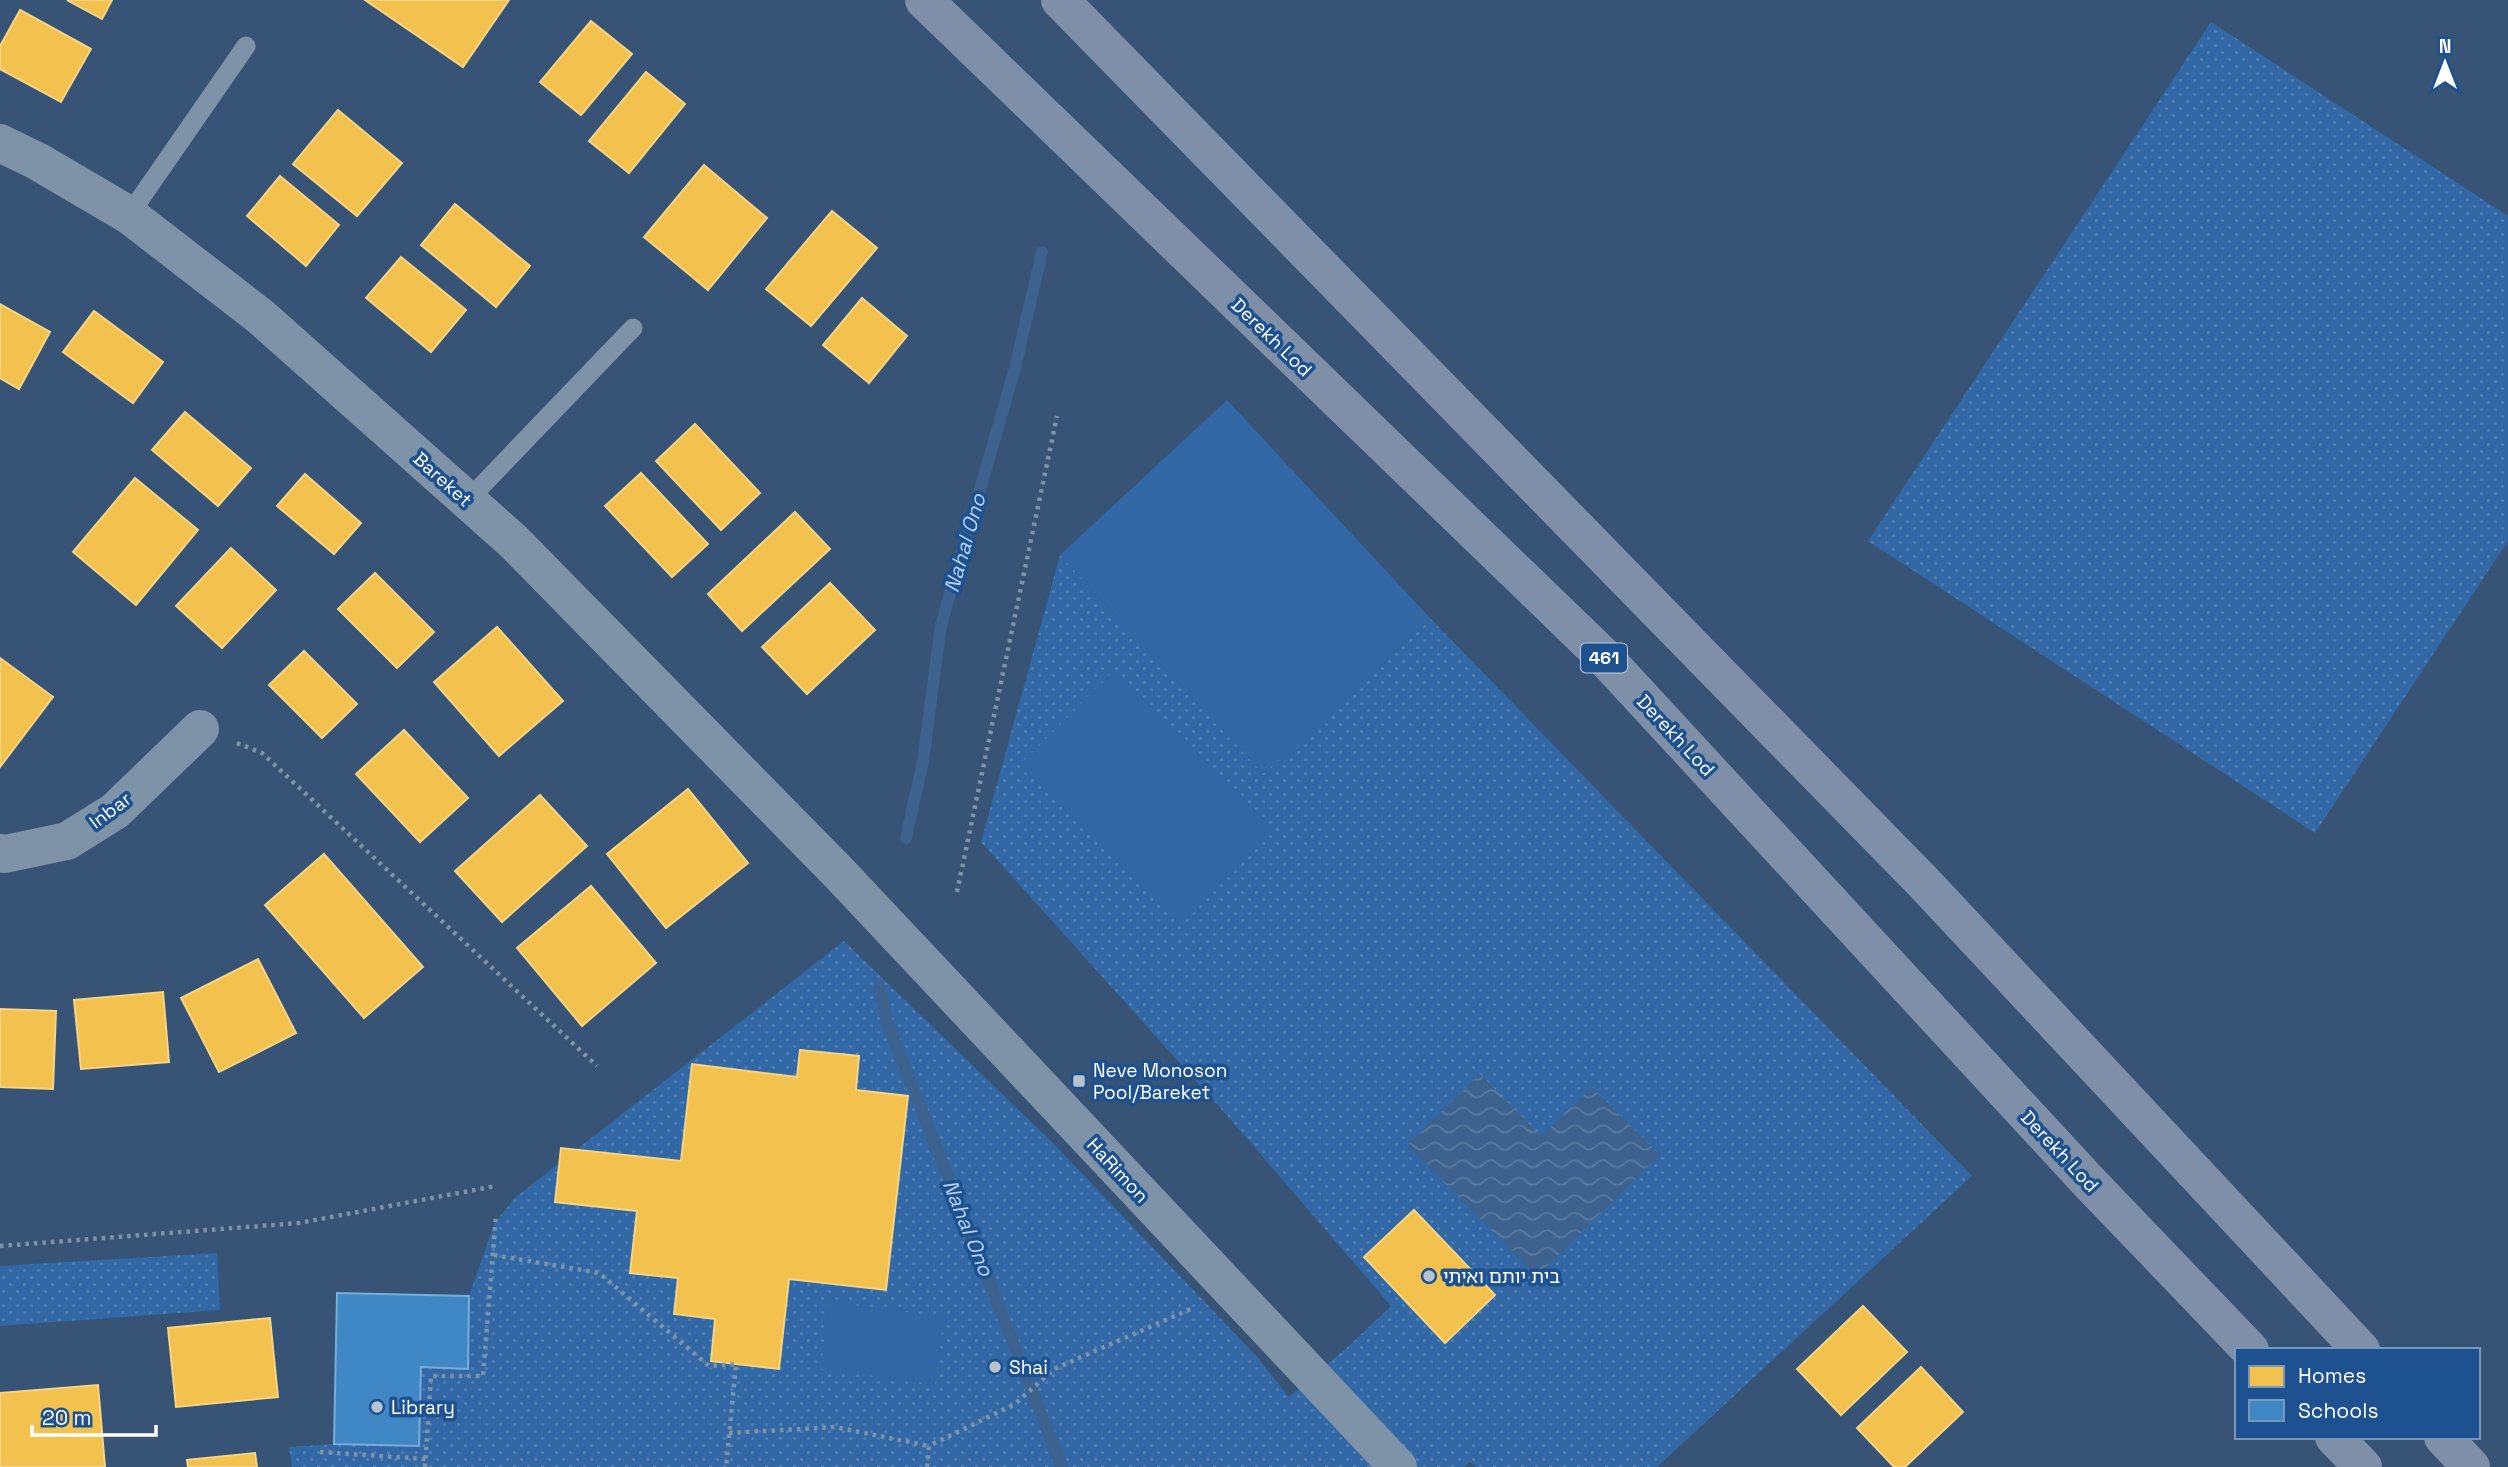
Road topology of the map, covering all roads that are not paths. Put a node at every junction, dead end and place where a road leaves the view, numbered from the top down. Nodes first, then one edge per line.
1 (924, 0) edge
2 (1060, 0) edge
3 (246, 46) dead end
4 (0, 144) edge
5 (129, 215) junction
6 (633, 328) dead end
7 (467, 501) junction
8 (200, 729) dead end
9 (0, 853) edge
10 (839, 873) joint
11 (2248, 1348) edge
12 (2359, 1348) edge
13 (2336, 1439) edge
14 (2445, 1439) edge
15 (1398, 1467) edge
16 (2363, 1467) edge
17 (2471, 1467) edge

1 - 11 main road, Derekh Lod / 461
2 - 12 main road
3 - 5 lane
4 - 5 street, Bareket
5 - 7 street, Bareket
6 - 7 lane
7 - 10 street, Bareket
8 - 9 street, Inbar
10 - 15 street, HaRimon
13 - 16 main road
14 - 17 main road

